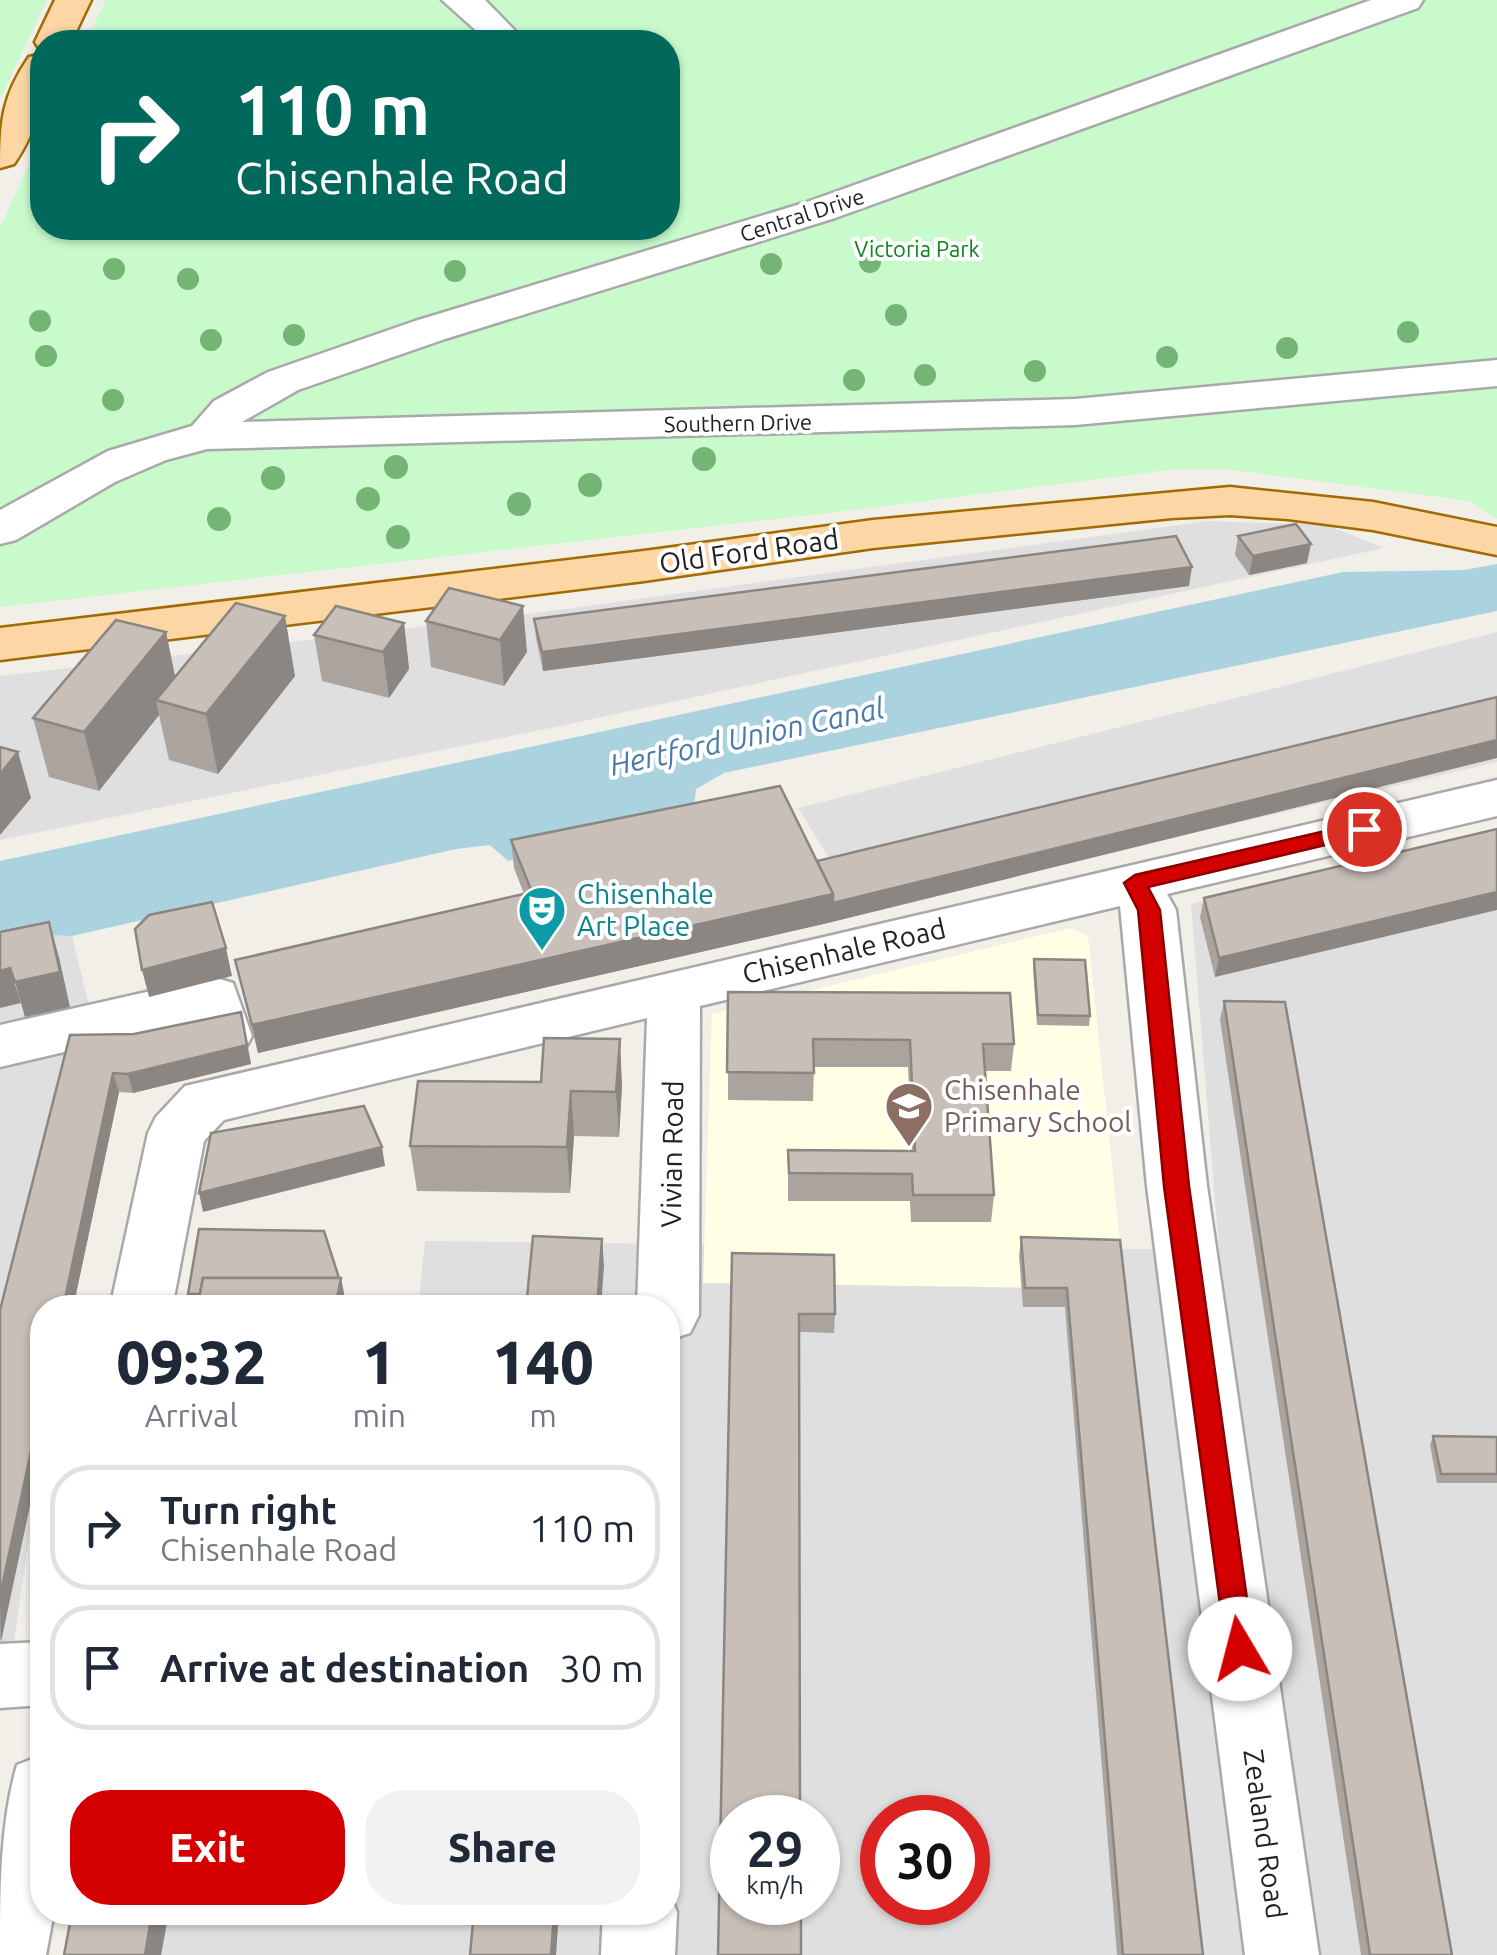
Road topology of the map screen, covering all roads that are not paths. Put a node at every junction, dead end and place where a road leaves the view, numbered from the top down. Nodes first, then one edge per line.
1 (73, 0) edge
2 (460, 0) edge
3 (1404, 0) edge
4 (59, 30) edge
5 (497, 30) edge
6 (30, 91) edge
7 (0, 156) edge
8 (680, 232) edge
9 (695, 249) junction
10 (1497, 373) edge
11 (207, 436) junction
12 (0, 530) edge
13 (1495, 541) edge
14 (0, 644) edge
15 (1497, 798) edge
16 (1135, 883) junction
17 (669, 992) junction
18 (0, 1046) edge
19 (222, 1077) junction
20 (144, 1295) edge
21 (668, 1295) edge
22 (30, 1675) edge
23 (0, 1676) edge
24 (30, 1848) edge
25 (639, 1925) edge
26 (8, 1955) edge
27 (638, 1955) edge
28 (1282, 1955) edge

1 - 4 main road
2 - 5 street
3 - 9 street, Central Drive
6 - 7 main road
8 - 9 street
9 - 11 street, Central Drive
10 - 11 street, Southern Drive
11 - 12 street, Southern Drive
13 - 14 main road, Old Ford Road
15 - 16 street, Chisenhale Road
16 - 17 street, Chisenhale Road
16 - 28 street, Zealand Road
17 - 19 street, Chisenhale Road
17 - 21 street, Vivian Road
18 - 19 street
19 - 20 street
22 - 23 street
24 - 26 street
25 - 27 street

